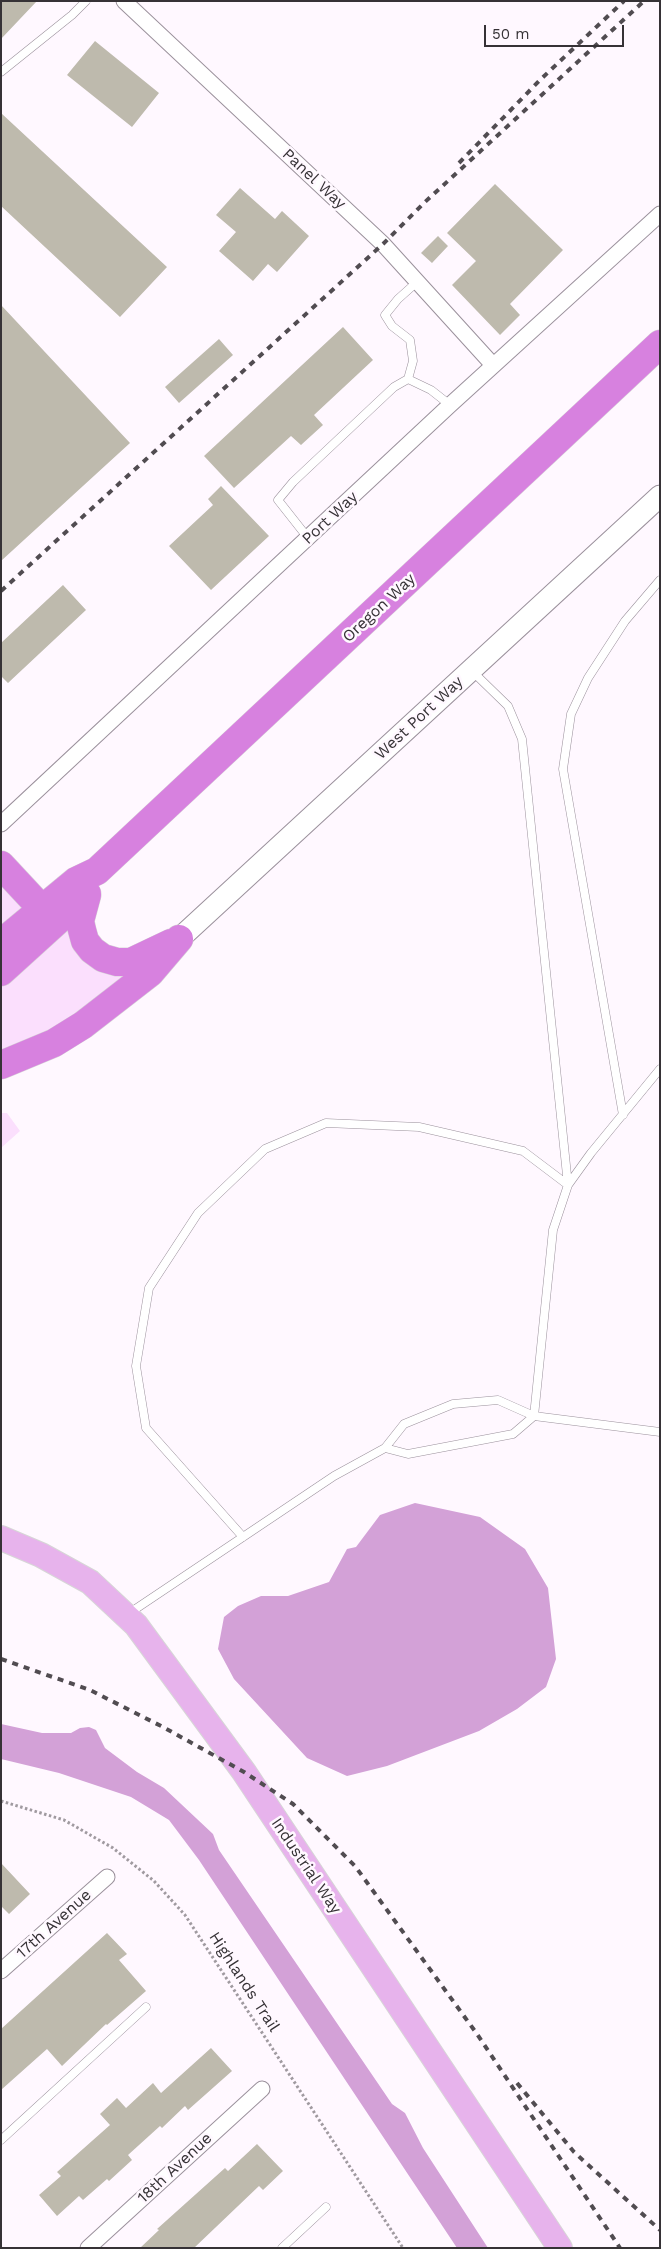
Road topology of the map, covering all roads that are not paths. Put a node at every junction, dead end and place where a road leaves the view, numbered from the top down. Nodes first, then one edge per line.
1 (86, 1) edge
2 (124, 1) edge
3 (1, 72) edge
4 (660, 214) edge
5 (417, 282) junction
6 (660, 344) edge
7 (494, 365) junction
8 (408, 379) junction
9 (450, 405) junction
10 (660, 496) edge
11 (308, 538) junction
12 (660, 580) edge
13 (471, 670) junction
14 (3, 819) edge
15 (1, 865) edge
16 (92, 883) junction
17 (42, 909) junction
18 (179, 939) junction
19 (1, 943) edge
20 (1, 972) edge
21 (1, 1065) edge
22 (660, 1069) edge
23 (623, 1115) junction
24 (568, 1185) junction
25 (534, 1416) junction
26 (660, 1432) edge
27 (385, 1448) junction
28 (243, 1537) junction
29 (1, 1538) edge
30 (126, 1616) junction
31 (107, 1877) dead end
32 (1, 1971) edge
33 (146, 2007) dead end
34 (262, 2089) dead end
35 (1, 2140) edge
36 (326, 2207) dead end
37 (88, 2248) edge
38 (282, 2248) edge
39 (560, 2248) edge

1 - 3 lane
2 - 5 street, Panel Way
4 - 7 street, Port Way
5 - 7 street, Panel Way
5 - 8 lane
6 - 16 highway, Oregon Way
7 - 9 street, Port Way
8 - 9 lane
8 - 11 lane
9 - 11 street, Port Way
10 - 13 street, West Port Way
11 - 14 street, Port Way
12 - 23 lane
13 - 18 street, West Port Way
13 - 24 lane
15 - 17 highway
16 - 17 highway, Oregon Way
16 - 18 highway
16 - 20 highway, Oregon Way
17 - 19 highway, Oregon Way
18 - 21 highway
22 - 23 lane
23 - 24 lane
24 - 25 lane
24 - 28 lane
25 - 26 lane
25 - 27 lane
25 - 27 lane
27 - 28 lane
28 - 30 lane
29 - 30 main road, Industrial Way
30 - 39 main road, Industrial Way
31 - 32 street, 17th Avenue
33 - 35 lane
34 - 37 street, 18th Avenue
36 - 38 lane

